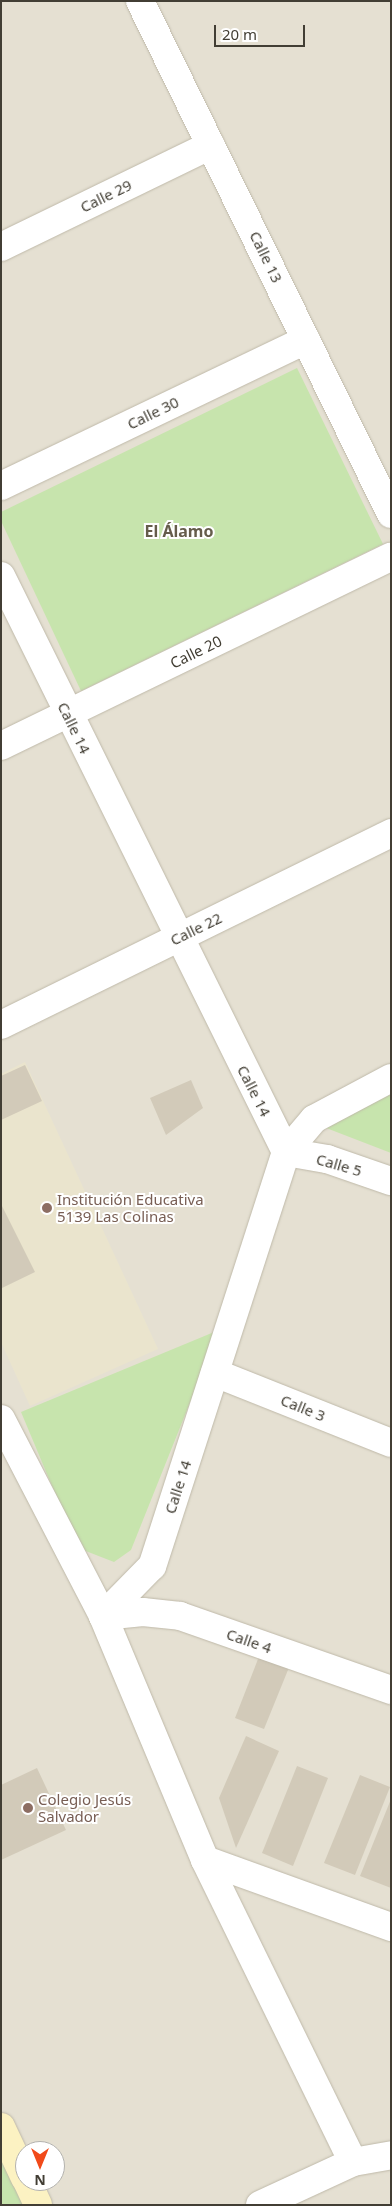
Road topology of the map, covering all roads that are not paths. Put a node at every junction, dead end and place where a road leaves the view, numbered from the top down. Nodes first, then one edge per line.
1 (140, 1) edge
2 (211, 146) junction
3 (1, 247) edge
4 (306, 340) junction
5 (1, 486) edge
6 (391, 514) edge
7 (391, 557) edge
8 (1, 576) edge
9 (67, 714) junction
10 (1, 746) edge
11 (391, 833) edge
12 (176, 938) junction
13 (1, 1025) edge
14 (391, 1078) edge
15 (286, 1152) junction
16 (391, 1181) edge
17 (215, 1373) junction
18 (1, 1419) edge
19 (391, 1443) edge
20 (104, 1616) junction
21 (391, 1690) edge
22 (205, 1860) junction
23 (391, 1926) edge
24 (1, 2127) edge
25 (391, 2155) edge
26 (15, 2156) edge
27 (352, 2162) junction
28 (32, 2191) edge
29 (38, 2205) edge
30 (260, 2205) edge

1 - 2 street, Calle 13
2 - 3 street, Calle 29
2 - 4 street, Calle 13
4 - 5 street, Calle 30
4 - 6 street, Calle 13
7 - 9 street, Calle 20
8 - 9 street, Calle 14
9 - 10 street, Calle 20
9 - 12 street, Calle 14
11 - 12 street, Calle 22
12 - 13 street, Calle 22
12 - 15 street, Calle 14
14 - 15 street
15 - 16 street, Calle 5
15 - 17 street, Calle 14
17 - 19 street, Calle 3
17 - 20 street, Calle 14
18 - 20 street
20 - 21 street, Calle 4
20 - 22 street
22 - 23 street
22 - 27 street
24 - 26 main road
25 - 27 street
27 - 30 street
28 - 29 main road

